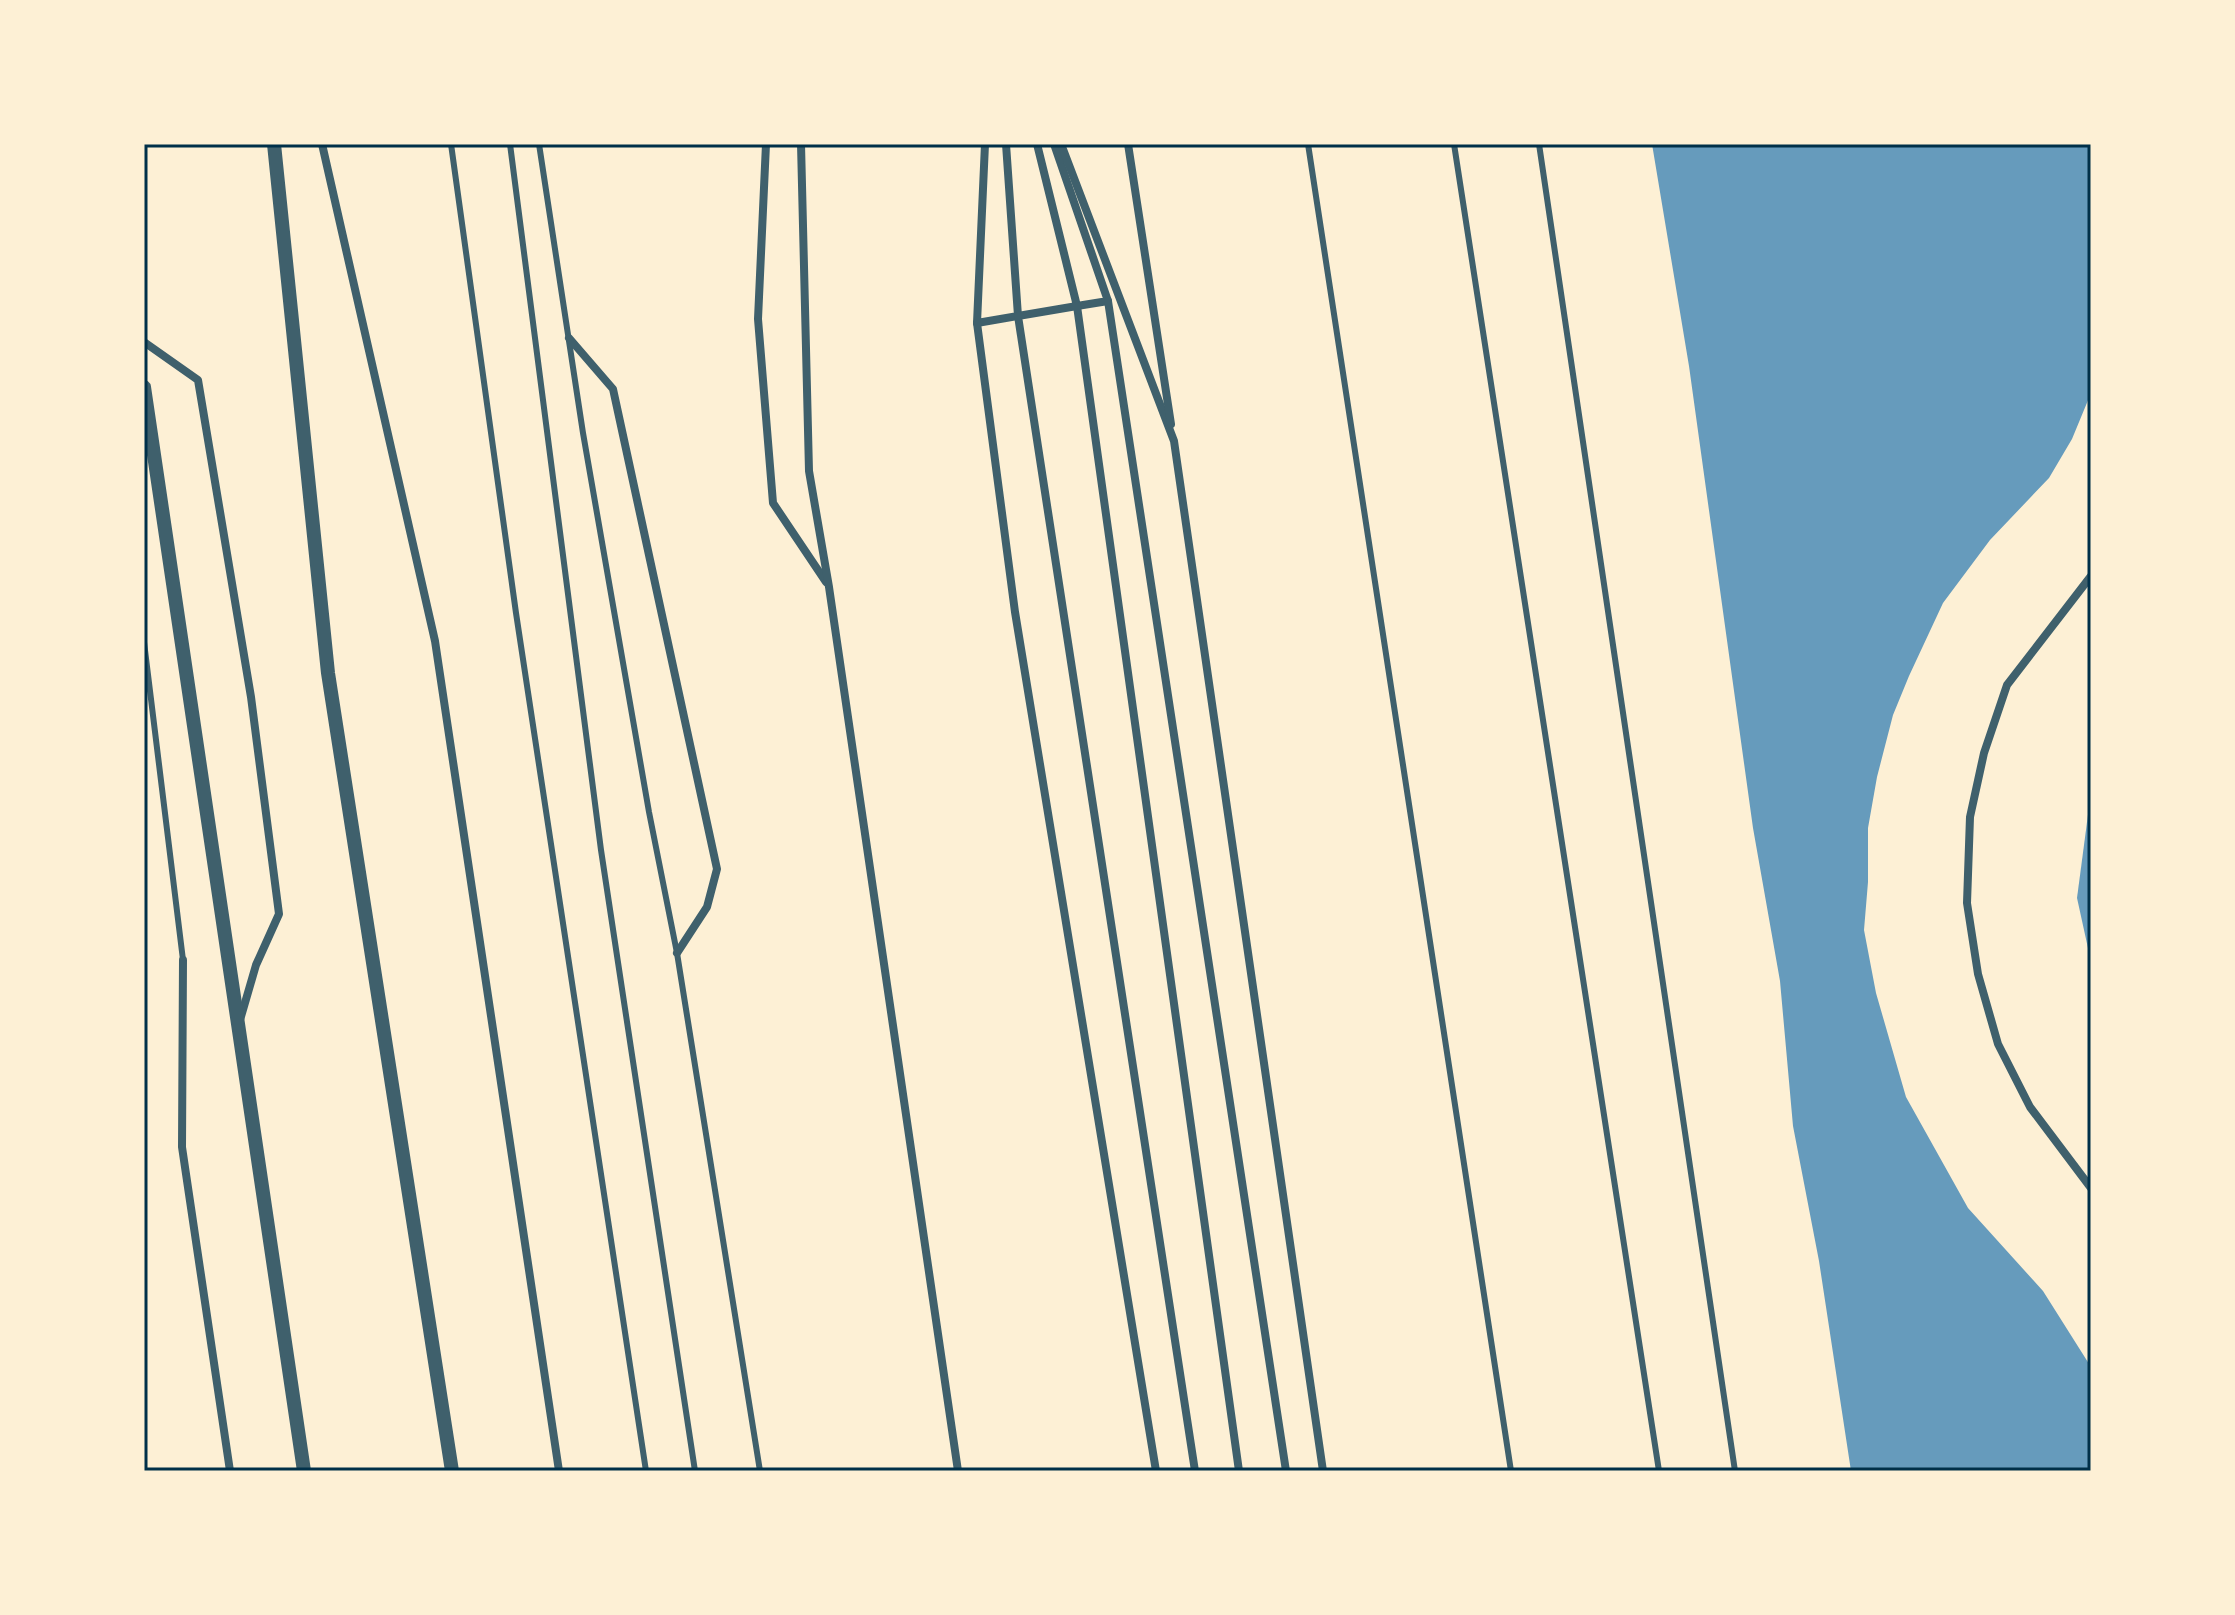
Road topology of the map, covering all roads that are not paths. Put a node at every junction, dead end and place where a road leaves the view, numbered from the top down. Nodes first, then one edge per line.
1 (274, 144) edge
2 (322, 144) edge
3 (451, 144) edge
4 (510, 144) edge
5 (539, 144) edge
6 (766, 144) edge
7 (801, 144) edge
8 (985, 144) edge
9 (1006, 144) edge
10 (1037, 144) edge
11 (1054, 144) edge
12 (1061, 144) edge
13 (1128, 144) edge
14 (1308, 144) edge
15 (1454, 144) edge
16 (1539, 144) edge
17 (1108, 301) junction
18 (1077, 306) junction
19 (1018, 316) junction
20 (977, 323) junction
21 (569, 338) junction
22 (144, 342) edge
23 (144, 387) edge
24 (1174, 441) junction
25 (2091, 576) edge
26 (829, 587) junction
27 (144, 642) edge
28 (677, 953) junction
29 (183, 960) joint
30 (238, 1027) junction
31 (2091, 1188) edge
32 (230, 1471) edge
33 (304, 1471) edge
34 (452, 1471) edge
35 (559, 1471) edge
36 (646, 1471) edge
37 (695, 1471) edge
38 (760, 1471) edge
39 (958, 1471) edge
40 (1156, 1471) edge
41 (1195, 1471) edge
42 (1239, 1471) edge
43 (1286, 1471) edge
44 (1323, 1471) edge
45 (1511, 1471) edge
46 (1659, 1471) edge
47 (1735, 1471) edge

1 - 34 street
2 - 35 street
3 - 36 lane
4 - 37 lane
5 - 21 lane
6 - 26 street
7 - 26 street
8 - 20 street
9 - 19 street
10 - 18 street
11 - 17 street
12 - 24 street
13 - 24 street
14 - 45 lane
15 - 46 lane
16 - 47 lane
17 - 18 street
17 - 43 street
18 - 19 street
18 - 42 street
19 - 20 street
19 - 41 street
20 - 40 street
21 - 28 lane
21 - 28 street
22 - 30 street
23 - 30 street
24 - 44 street
25 - 31 street
26 - 39 street
27 - 29 lane
28 - 38 lane
29 - 32 street
30 - 33 street

